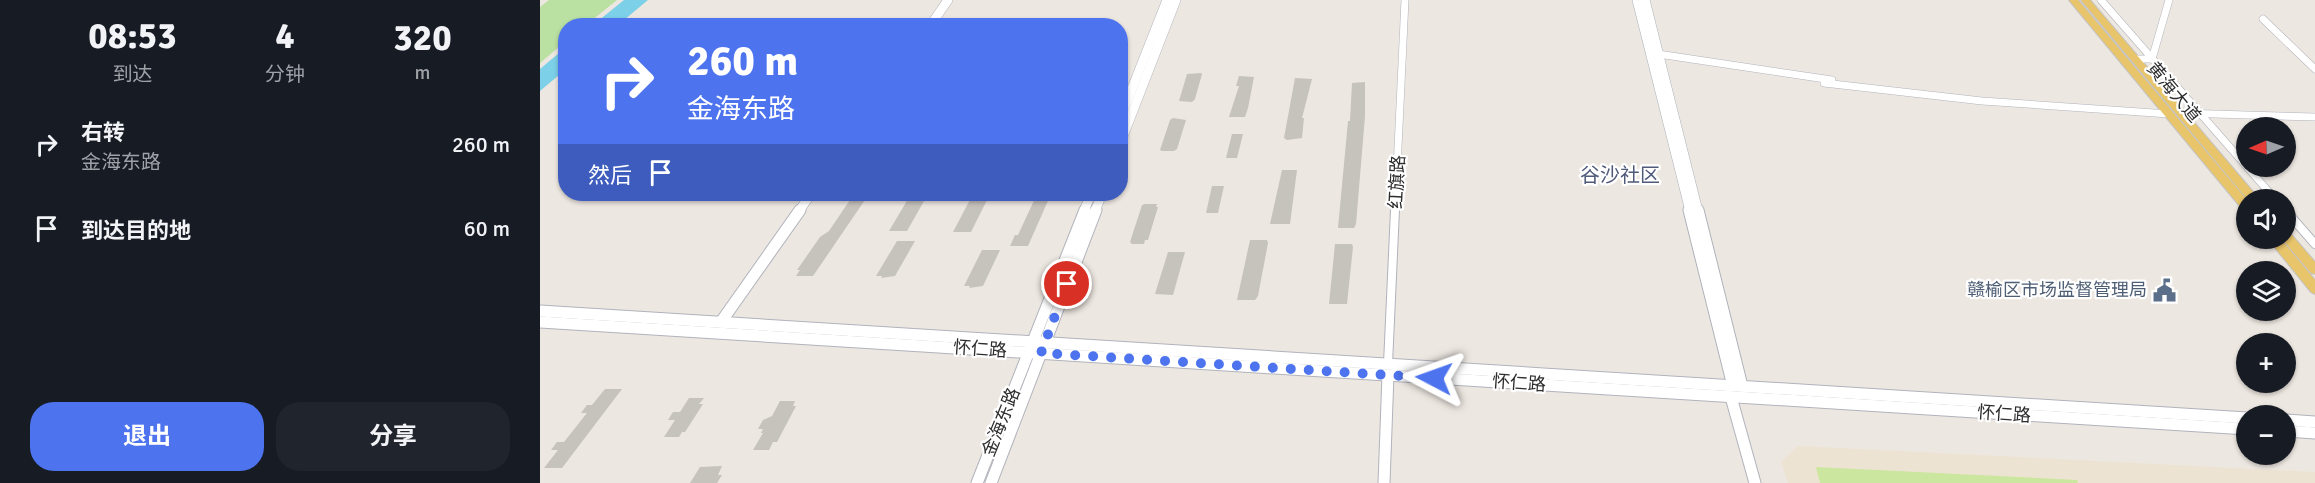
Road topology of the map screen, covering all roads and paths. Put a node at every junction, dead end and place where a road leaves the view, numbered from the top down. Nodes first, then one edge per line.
1 (948, 0) edge
2 (1167, 0) edge
3 (1176, 0) edge
4 (1405, 0) edge
5 (1637, 0) edge
6 (1645, 0) edge
7 (2073, 0) edge
8 (2085, 0) edge
9 (2101, 0) edge
10 (2169, 0) edge
11 (936, 18) edge
12 (2263, 19) dead end
13 (1658, 54) junction
14 (2136, 59) junction
15 (2152, 59) junction
16 (2315, 69) edge
17 (1824, 83) dead end
18 (1857, 86) junction
19 (1128, 98) edge
20 (2181, 112) junction
21 (2200, 113) junction
22 (2169, 114) junction
23 (2315, 117) edge
24 (1128, 123) edge
25 (2246, 189) edge
26 (2266, 189) edge
27 (2236, 194) edge
28 (806, 201) edge
29 (1088, 201) edge
30 (1099, 201) edge
31 (2296, 222) edge
32 (2315, 244) edge
33 (2296, 248) edge
34 (2282, 249) edge
35 (2315, 270) edge
36 (2315, 289) edge
37 (540, 311) edge
38 (540, 322) edge
39 (721, 322) junction
40 (1036, 348) junction
41 (1388, 370) junction
42 (1735, 390) junction
43 (2236, 417) edge
44 (2296, 421) edge
45 (2315, 422) edge
46 (2236, 428) edge
47 (2296, 432) edge
48 (2315, 433) edge
49 (977, 483) edge
50 (991, 483) edge
51 (1384, 483) edge
52 (1755, 483) edge

1 - 11 main road
2 - 19 main road
3 - 24 main road
4 - 41 street, 红旗路
5 - 42 main road
6 - 13 main road
7 - 22 main road, 黄海大道
8 - 14 main road, 黄海大道
9 - 15 street
10 - 15 street
12 - 16 street
13 - 18 street
13 - 42 main road
14 - 15 street
14 - 20 main road, 黄海大道
15 - 21 street
17 - 18 street
18 - 22 street
20 - 21 street
20 - 25 main road, 黄海大道
21 - 23 street
21 - 26 street
22 - 27 main road, 黄海大道
28 - 39 main road
29 - 40 main road, 金海东路
30 - 40 main road, 金海东路
31 - 32 street
33 - 35 main road
34 - 36 main road
37 - 39 main road, 怀仁路
38 - 40 main road, 怀仁路
39 - 40 main road, 怀仁路
40 - 41 main road, 怀仁路
40 - 49 main road, 金海东路
40 - 50 main road, 金海东路
41 - 42 main road, 怀仁路
41 - 51 main road, 红旗路
42 - 43 main road, 怀仁路
42 - 46 main road, 怀仁路
42 - 52 main road
44 - 45 main road
47 - 48 main road

